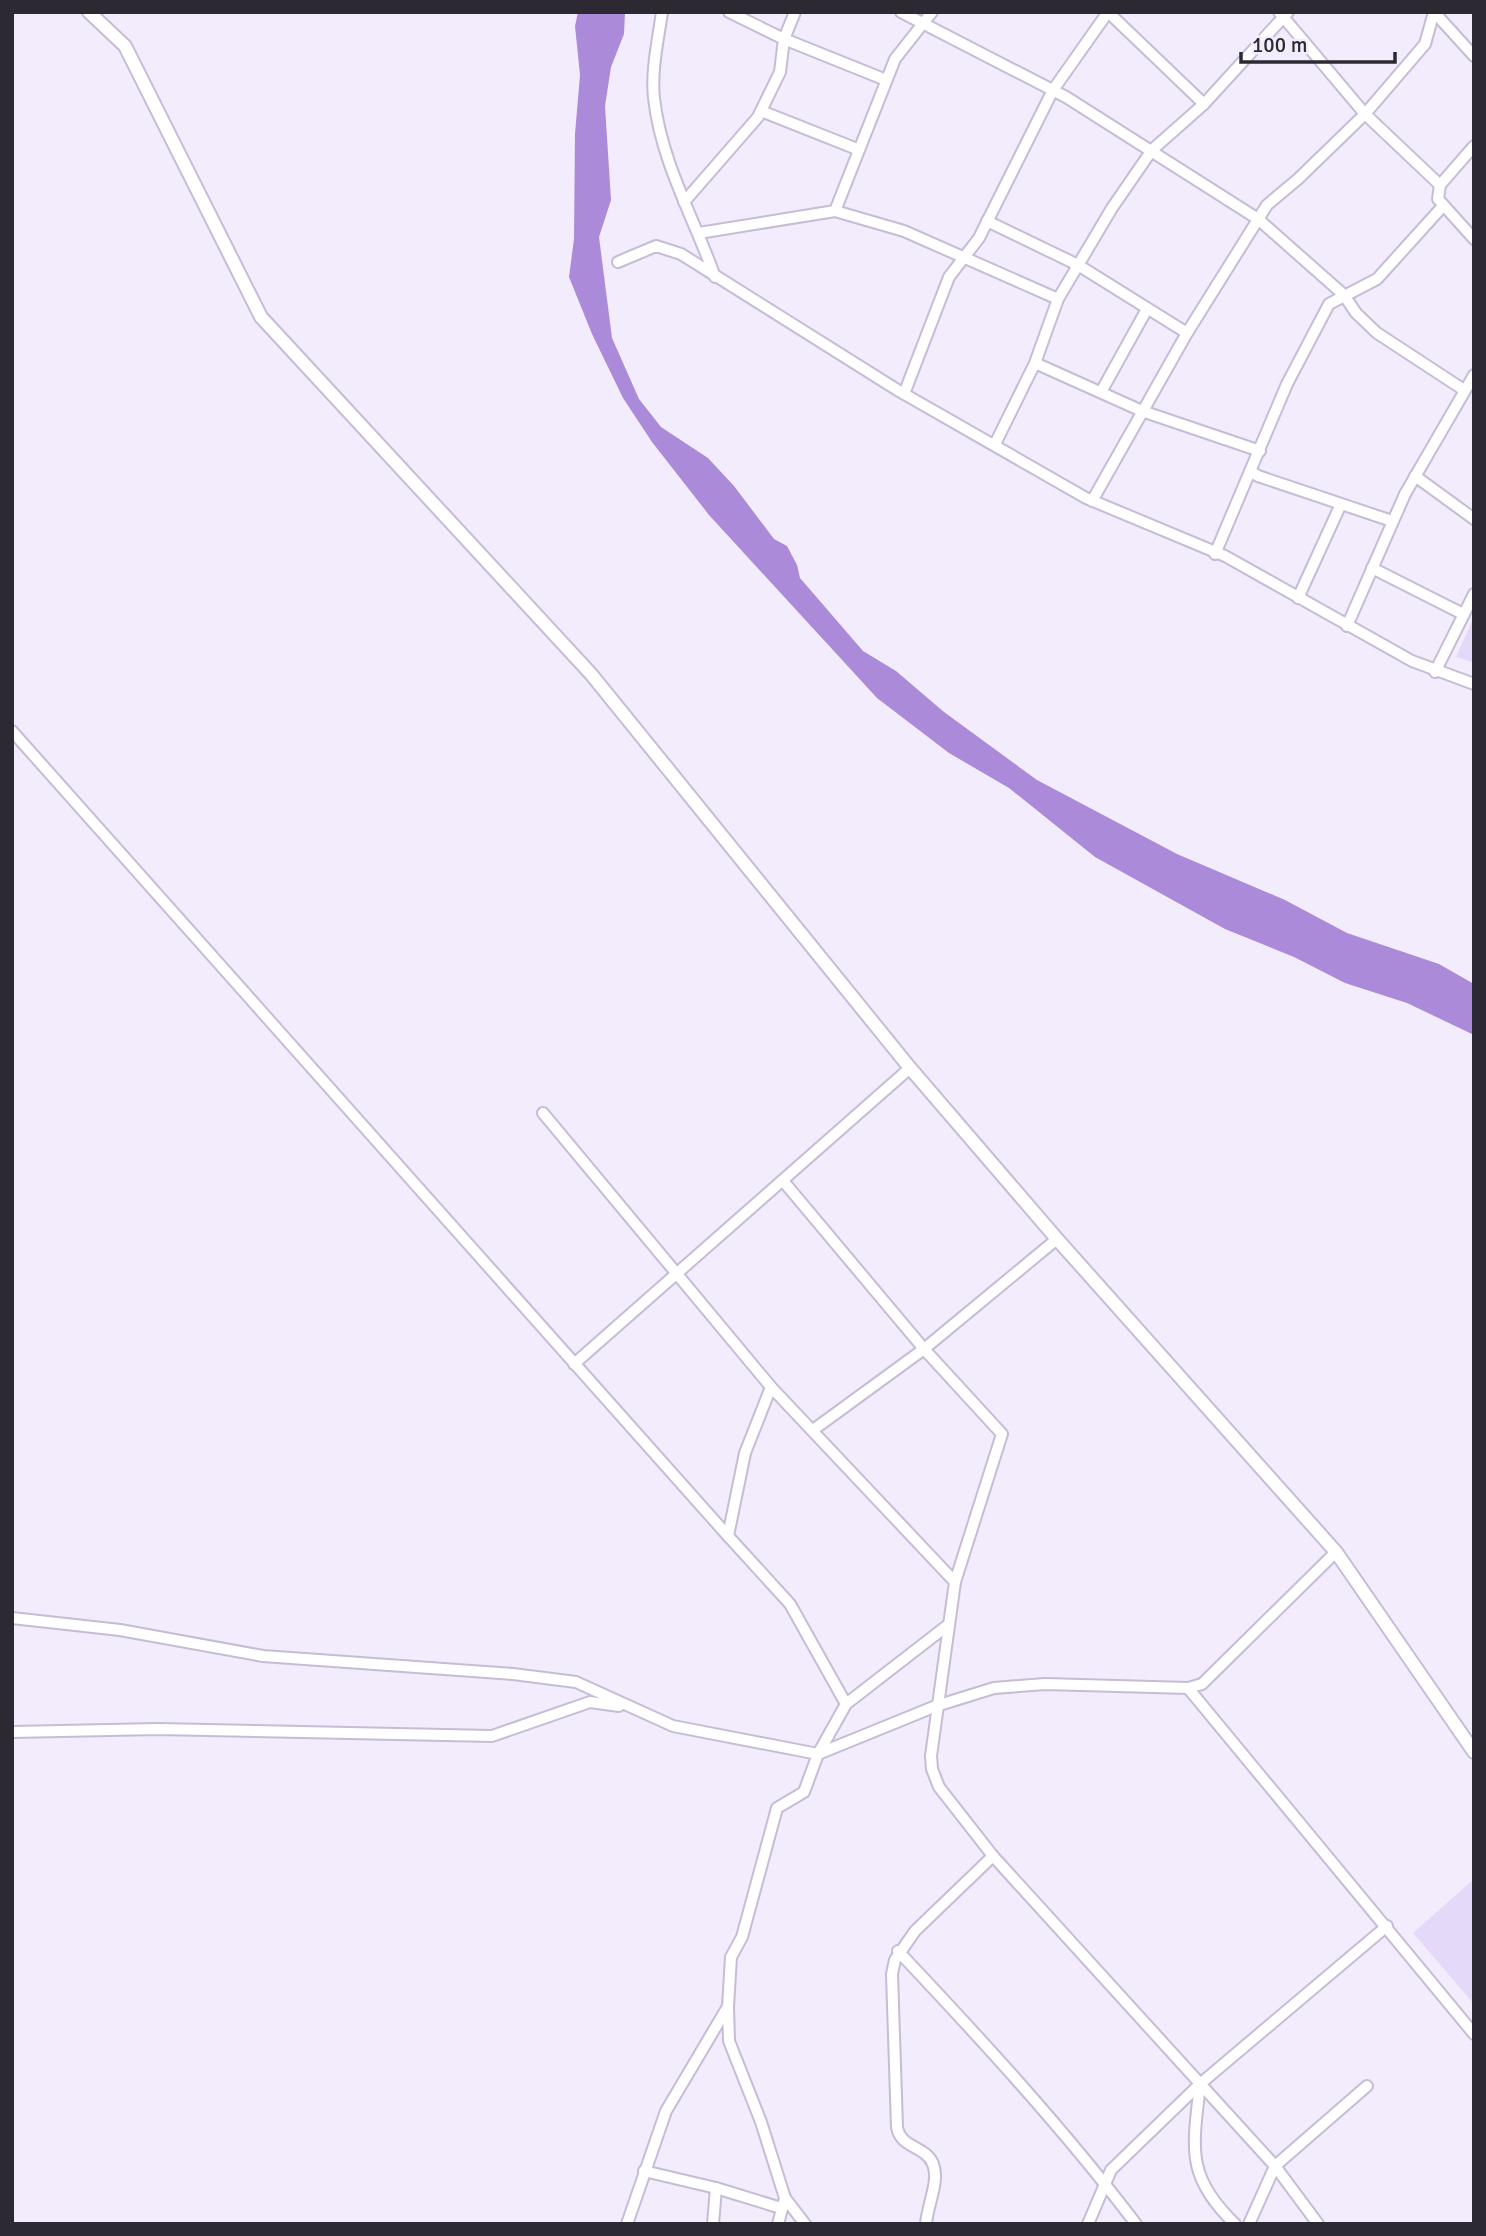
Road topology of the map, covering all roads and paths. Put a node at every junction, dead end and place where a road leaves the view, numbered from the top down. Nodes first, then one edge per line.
1 (89, 12) edge
2 (662, 12) edge
3 (729, 12) edge
4 (795, 12) edge
5 (901, 12) edge
6 (932, 12) edge
7 (1434, 12) edge
8 (1284, 14) edge
9 (925, 23) junction
10 (784, 39) junction
11 (1474, 56) edge
12 (886, 80) junction
13 (1053, 90) junction
14 (1203, 104) junction
15 (761, 111) junction
16 (1365, 114) junction
17 (1474, 146) edge
18 (857, 149) junction
19 (1152, 150) junction
20 (1440, 185) junction
21 (684, 202) junction
22 (1443, 206) junction
23 (835, 211) junction
24 (1258, 219) junction
25 (987, 221) junction
26 (699, 233) junction
27 (1474, 239) edge
28 (964, 259) junction
29 (618, 262) dead end
30 (1078, 265) junction
31 (715, 277) junction
32 (1344, 295) junction
33 (1058, 299) junction
34 (1147, 309) junction
35 (1187, 333) junction
36 (1035, 363) junction
37 (1474, 375) edge
38 (1464, 390) junction
39 (1101, 392) junction
40 (904, 394) junction
41 (1142, 411) junction
42 (995, 444) junction
43 (1260, 451) junction
44 (1250, 471) junction
45 (1415, 476) junction
46 (1092, 501) junction
47 (1341, 504) junction
48 (1474, 519) edge
49 (1392, 521) junction
50 (1215, 554) junction
51 (1372, 568) junction
52 (1474, 594) edge
53 (1298, 598) junction
54 (1463, 614) junction
55 (1347, 626) junction
56 (1435, 672) junction
57 (1474, 684) edge
58 (12, 731) edge
59 (910, 1068) junction
60 (543, 1113) dead end
61 (784, 1182) junction
62 (1057, 1239) junction
63 (675, 1275) junction
64 (924, 1349) junction
65 (574, 1364) junction
66 (771, 1387) junction
67 (813, 1430) junction
68 (728, 1536) junction
69 (1336, 1552) junction
70 (955, 1582) junction
71 (12, 1618) edge
72 (948, 1625) junction
73 (1188, 1688) junction
74 (846, 1704) junction
75 (936, 1706) junction
76 (634, 1708) junction
77 (12, 1732) edge
78 (1474, 1752) edge
79 (818, 1754) junction
80 (993, 1856) junction
81 (1387, 1926) junction
82 (898, 1951) junction
83 (728, 2007) junction
84 (1474, 2034) edge
85 (1200, 2084) junction
86 (1367, 2086) dead end
87 (1275, 2166) junction
88 (644, 2171) junction
89 (1105, 2184) junction
90 (716, 2188) junction
91 (783, 2203) junction
92 (627, 2224) edge
93 (713, 2224) edge
94 (778, 2224) edge
95 (805, 2224) edge
96 (926, 2224) edge
97 (1088, 2224) edge
98 (1136, 2224) edge
99 (1235, 2224) edge
100 (1249, 2224) edge
101 (1318, 2224) edge

1 - 59 street
2 - 21 street
3 - 10 street
4 - 10 street
5 - 9 street
6 - 9 street
7 - 11 street
7 - 16 street
8 - 14 street
8 - 16 street
9 - 12 street
9 - 13 street
10 - 12 street
10 - 15 street
12 - 18 street
13 - 14 street
13 - 19 street
13 - 25 street
14 - 19 street
15 - 18 street
15 - 21 street
16 - 20 street
16 - 24 street
17 - 20 street
18 - 23 street
19 - 24 street
19 - 30 street
20 - 22 street
21 - 26 street
22 - 27 street
22 - 32 street
23 - 26 street
23 - 28 street
24 - 32 street
24 - 35 street
25 - 28 street
25 - 30 street
26 - 31 street
28 - 33 street
28 - 40 street
29 - 31 street
30 - 33 street
30 - 34 street
31 - 40 street
32 - 38 street
32 - 43 street
33 - 36 street
34 - 35 street
34 - 39 street
35 - 41 street
36 - 39 street
36 - 42 street
37 - 38 street
38 - 45 street
39 - 41 street
40 - 42 street
41 - 43 street
41 - 46 street
42 - 46 street
43 - 44 street
44 - 47 street
44 - 50 street
45 - 48 street
45 - 49 street
46 - 50 street
47 - 49 street
47 - 53 street
49 - 51 street
50 - 53 street
51 - 54 street
51 - 55 street
52 - 54 street
53 - 55 street
54 - 56 street
55 - 56 street
56 - 57 street
58 - 65 street
59 - 61 street
59 - 62 street
60 - 63 street
61 - 63 street
61 - 64 street
62 - 64 street
62 - 69 street
63 - 65 street
63 - 66 street
64 - 67 street
64 - 70 street
65 - 68 street
66 - 67 street
66 - 68 street
67 - 70 street
68 - 74 street
69 - 73 street
69 - 78 street
70 - 72 street
71 - 76 street
72 - 74 street
72 - 75 street
73 - 75 street
73 - 81 street
74 - 79 street
75 - 79 street
75 - 80 street
76 - 77 street
76 - 79 street
79 - 83 street
80 - 82 street
80 - 85 street
81 - 84 street
81 - 85 street
82 - 89 street
82 - 96 street
83 - 88 street
83 - 91 street
85 - 87 street
85 - 89 street
85 - 99 street
86 - 87 street
87 - 100 street
87 - 101 street
88 - 90 street
88 - 92 street
89 - 97 street
89 - 98 street
90 - 91 street
90 - 93 street
91 - 94 street
91 - 95 street

